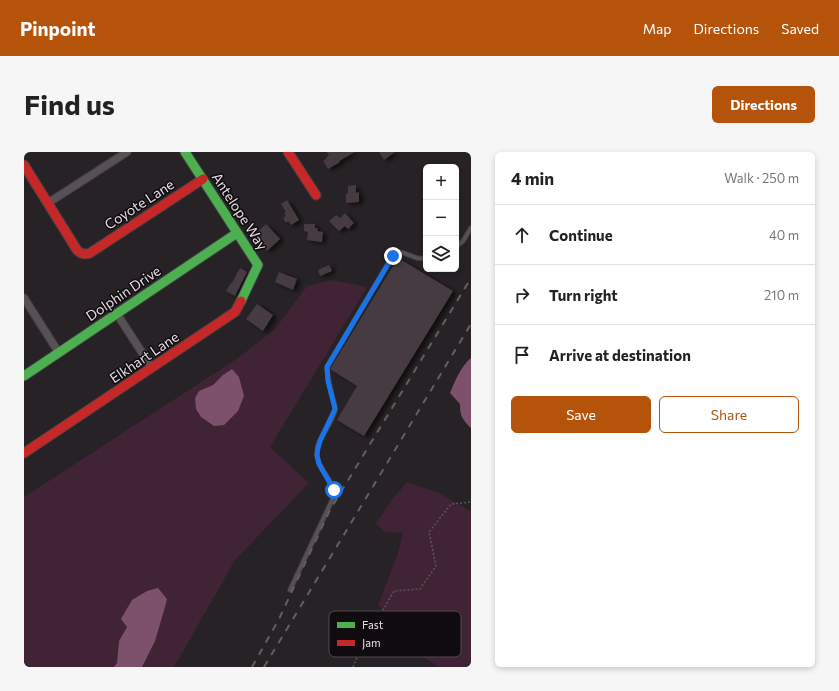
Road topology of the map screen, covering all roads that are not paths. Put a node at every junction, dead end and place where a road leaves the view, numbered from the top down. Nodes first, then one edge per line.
1 (127, 152) edge
2 (185, 152) edge
3 (288, 152) edge
4 (24, 165) edge
5 (203, 179) junction
6 (316, 195) dead end
7 (48, 203) junction
8 (471, 228) edge
9 (237, 233) junction
10 (459, 244) edge
11 (423, 259) edge
12 (258, 265) joint
13 (24, 298) edge
14 (117, 314) junction
15 (59, 353) junction
16 (152, 368) junction
17 (24, 376) edge
18 (24, 453) edge
19 (290, 590) dead end

1 - 7 street
2 - 5 street, Antelope Way
3 - 6 street
4 - 7 street
5 - 7 street, Coyote Lane
5 - 9 street, Antelope Way
8 - 10 lane
9 - 12 street, Antelope Way
9 - 14 street, Dolphin Drive
11 - 19 lane
12 - 16 street, Elkhart Lane
13 - 15 street
14 - 15 street, Dolphin Drive
14 - 16 street
15 - 17 street, Dolphin Drive
16 - 18 street, Elkhart Lane

